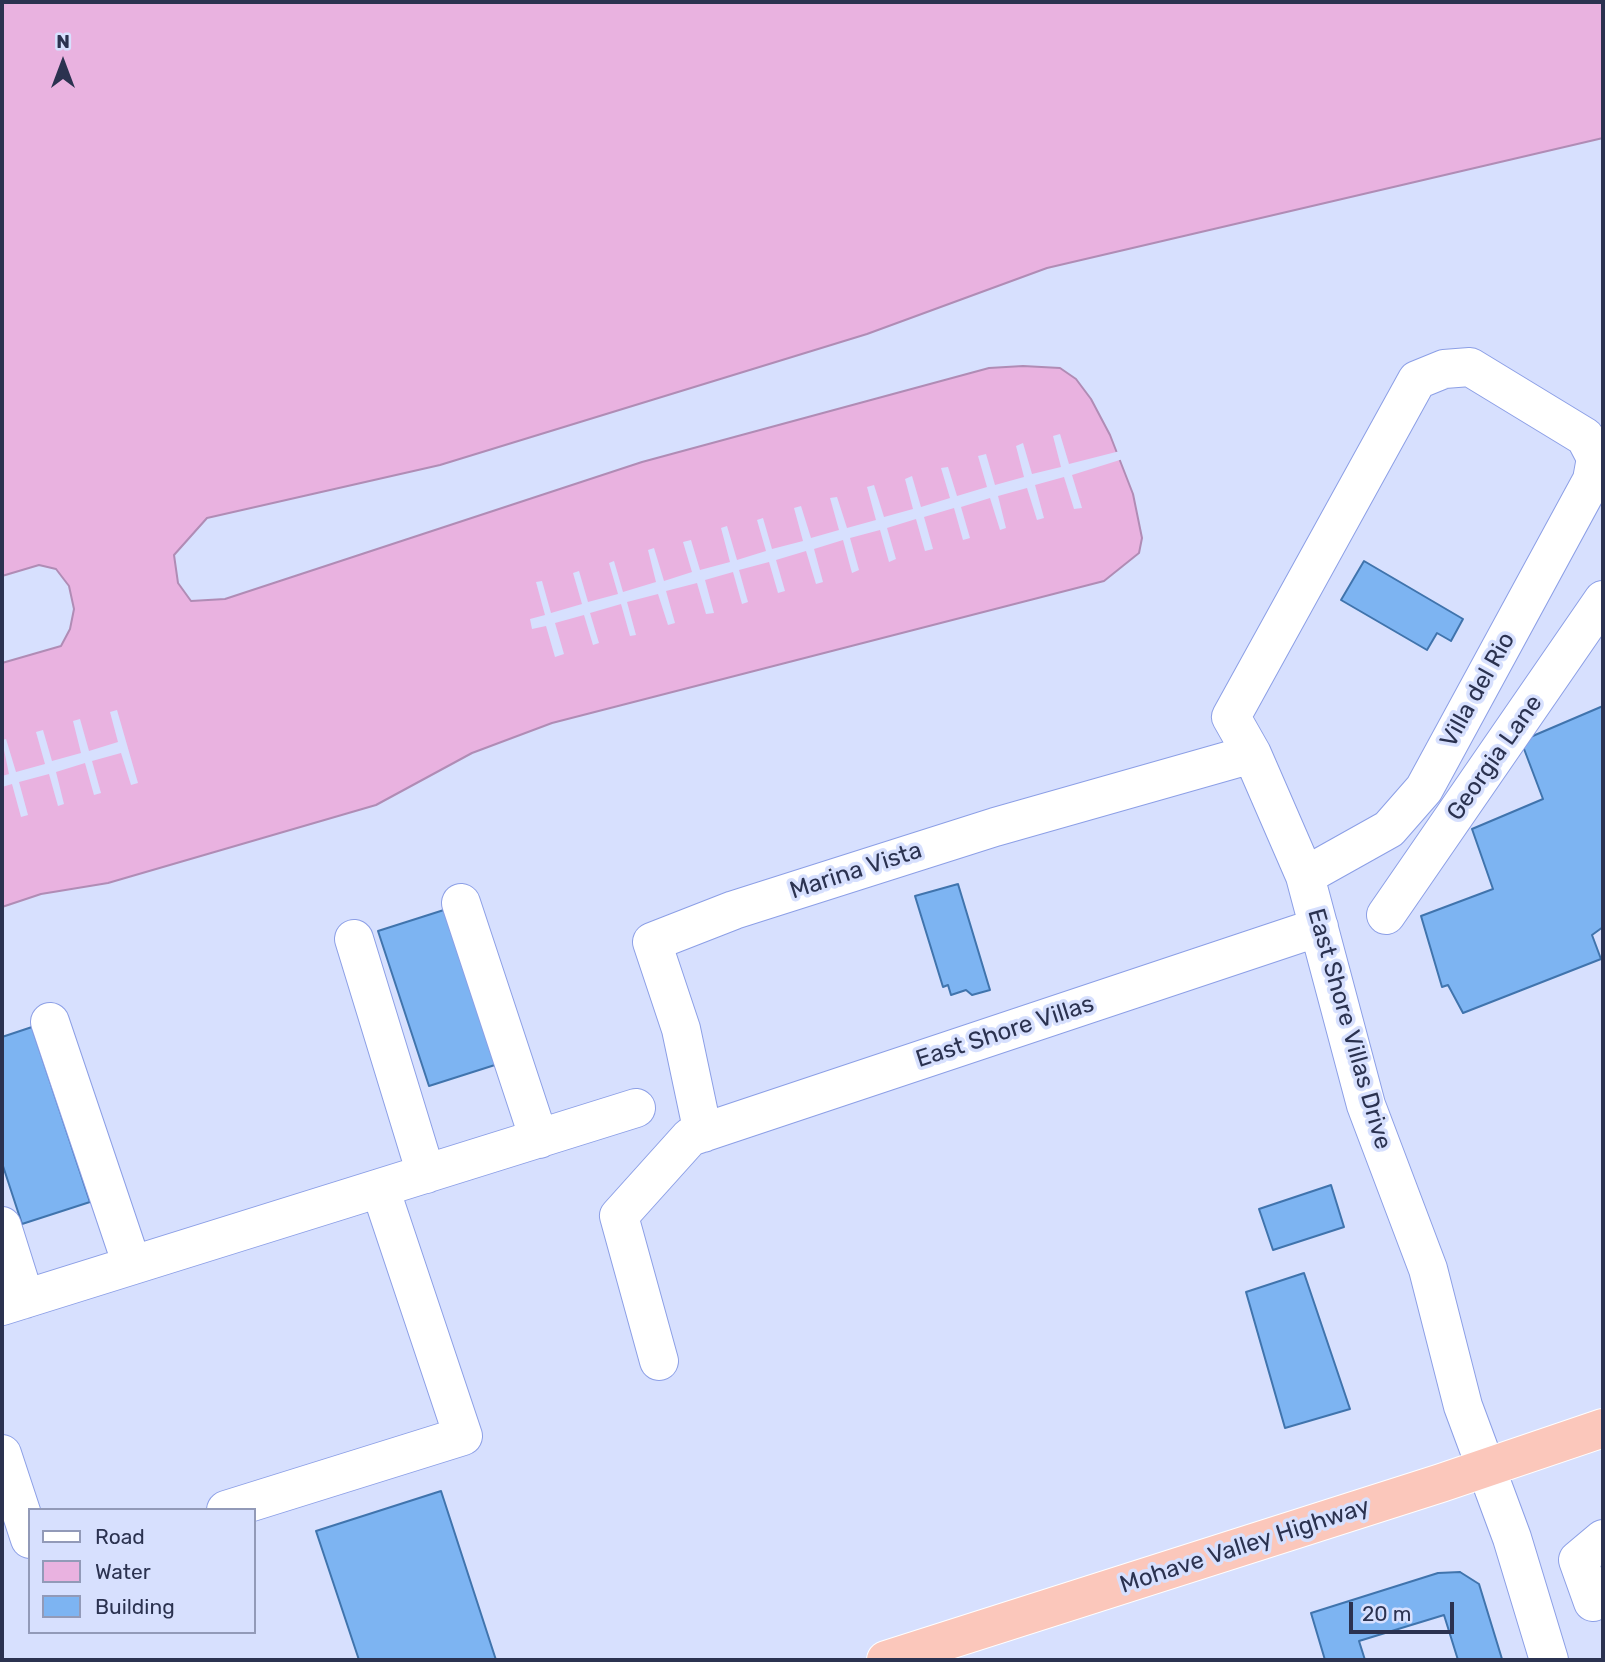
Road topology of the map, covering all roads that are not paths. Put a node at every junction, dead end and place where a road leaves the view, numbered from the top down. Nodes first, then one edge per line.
1 (1596, 458) joint
2 (1603, 600) edge
3 (1252, 754) junction
4 (1305, 876) junction
5 (461, 903) dead end
6 (1386, 915) dead end
7 (1319, 927) junction
8 (354, 939) dead end
9 (50, 1022) dead end
10 (636, 1108) dead end
11 (697, 1135) junction
12 (539, 1139) junction
13 (426, 1174) junction
14 (380, 1188) junction
15 (2, 1226) edge
16 (132, 1265) junction
17 (13, 1303) edge
18 (659, 1361) dead end
19 (1603, 1428) edge
20 (2, 1454) edge
21 (1486, 1468) junction
22 (232, 1508) edge
23 (28, 1533) edge
24 (1603, 1539) edge
25 (1598, 1600) edge
26 (1538, 1622) junction
27 (886, 1660) edge
28 (1549, 1660) edge

1 - 3 street, East Shore Villas Drive
1 - 4 street, Villa del Rio
2 - 6 street, Georgia Lane
3 - 4 street, East Shore Villas Drive
3 - 11 street, Marina Vista
4 - 7 street, East Shore Villas Drive
5 - 12 street
7 - 11 street, East Shore Villas
7 - 21 street, East Shore Villas Drive
8 - 13 street
9 - 16 street
10 - 12 street
11 - 18 street
12 - 13 street
13 - 14 street
14 - 16 street
14 - 22 street
15 - 17 street
16 - 17 street
19 - 21 highway, Mohave Valley Highway
20 - 23 street
21 - 26 street, East Shore Villas Drive
21 - 27 highway, Mohave Valley Highway
24 - 25 street
25 - 26 street
26 - 28 street, East Shore Villas Drive

